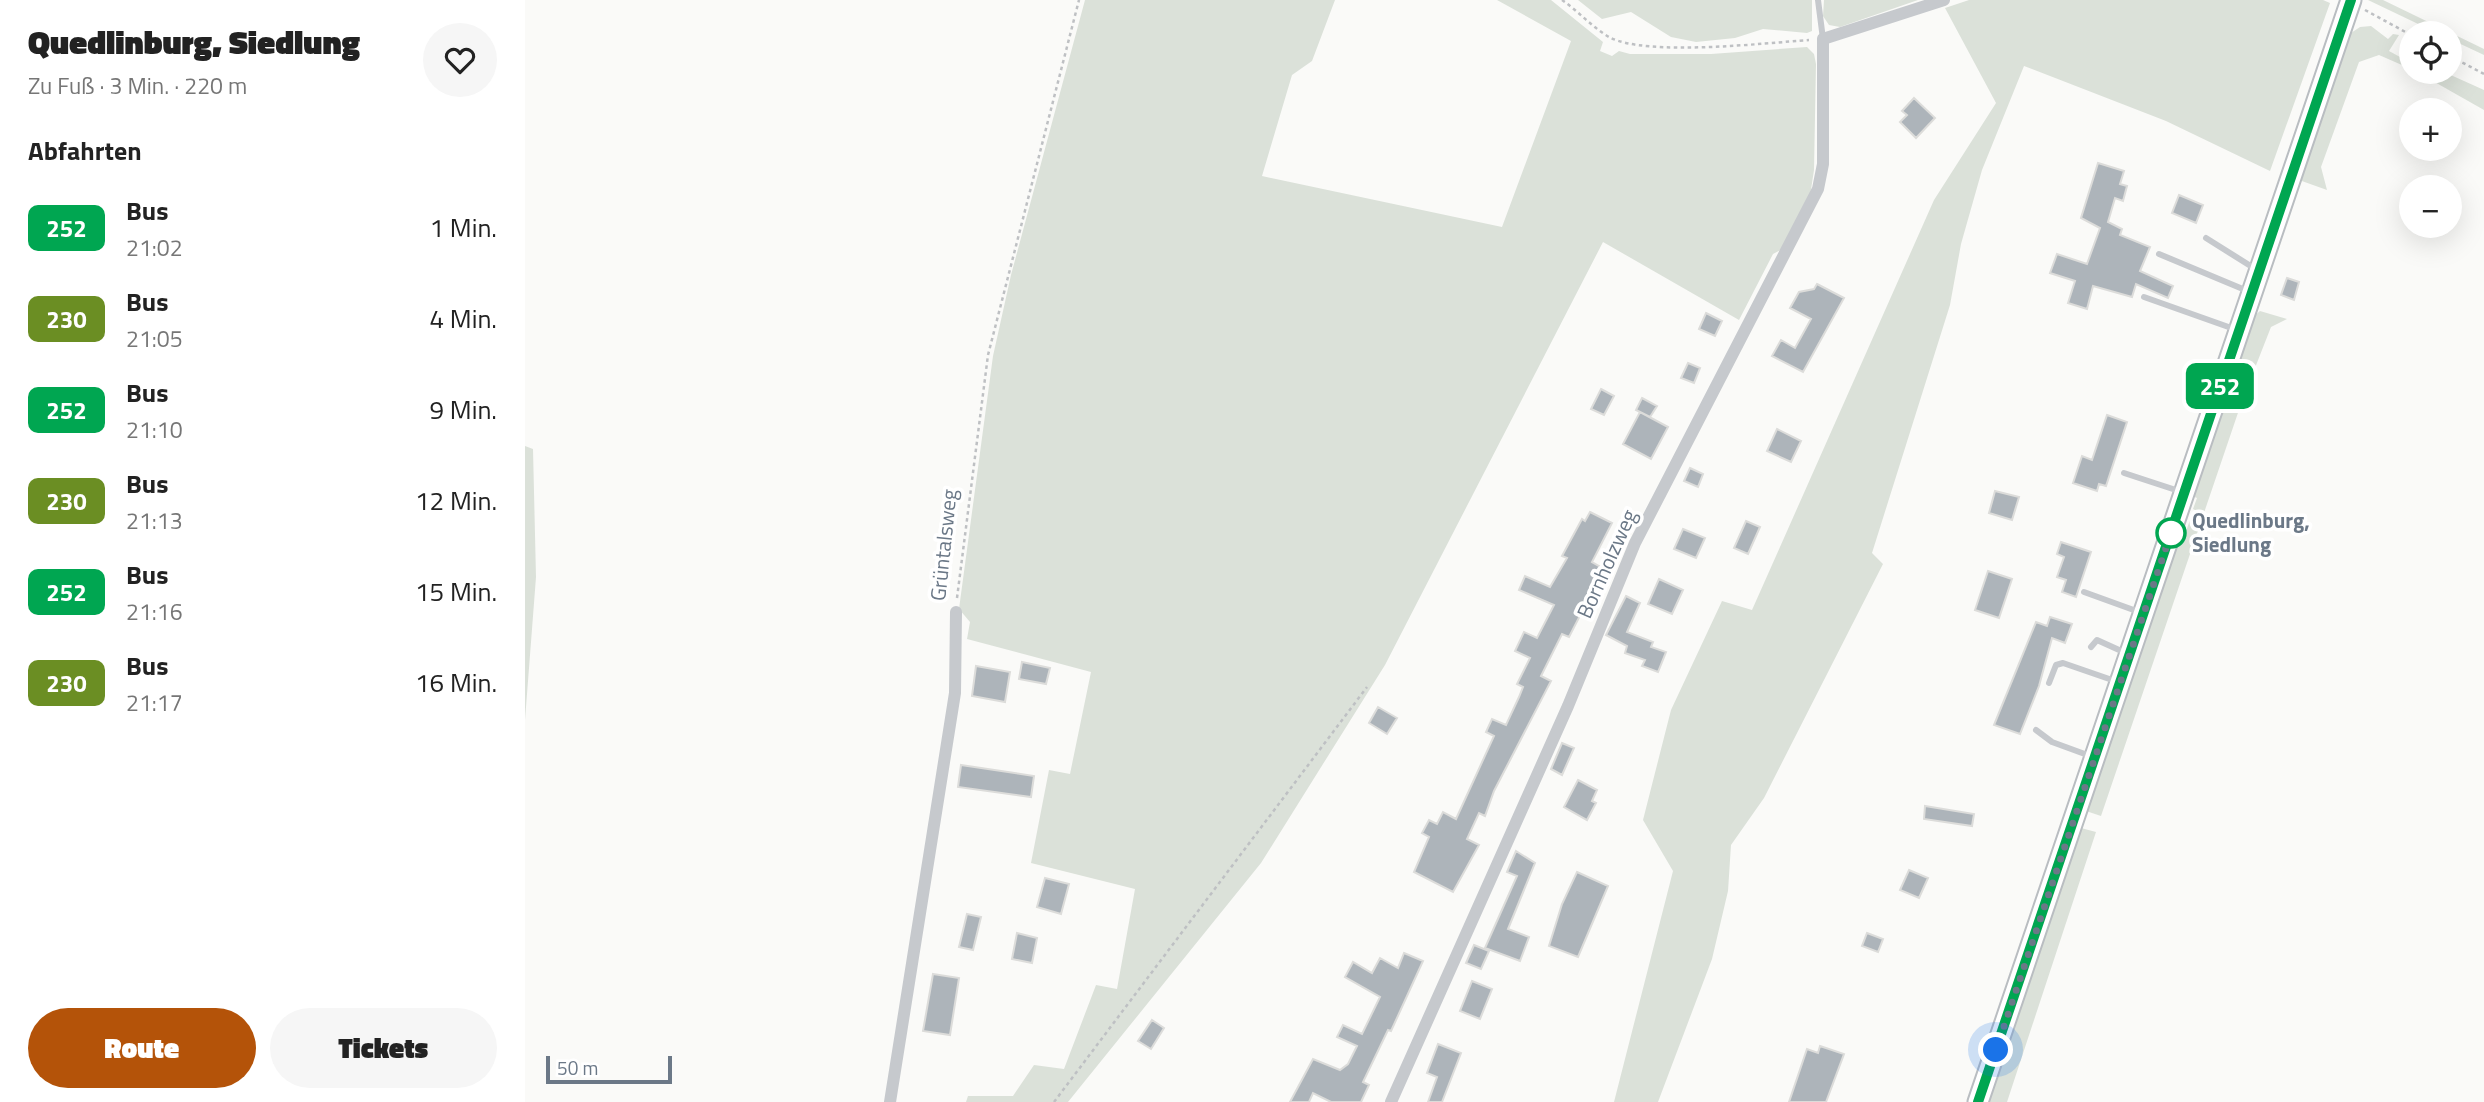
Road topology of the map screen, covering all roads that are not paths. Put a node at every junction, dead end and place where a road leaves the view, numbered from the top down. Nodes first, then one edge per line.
1 (1818, 0) edge
2 (1944, 0) edge
3 (2349, 1) edge
4 (1823, 39) junction
5 (2206, 238) dead end
6 (2159, 254) dead end
7 (2259, 271) junction
8 (2251, 293) junction
9 (2144, 297) dead end
10 (2239, 331) junction
11 (2124, 473) dead end
12 (2184, 492) junction
13 (2084, 592) dead end
14 (956, 612) road end
15 (2143, 614) junction
16 (2091, 646) dead end
17 (2129, 655) junction
18 (2120, 682) junction
19 (2049, 683) dead end
20 (2036, 730) dead end
21 (2094, 758) junction
22 (890, 1102) edge
23 (1391, 1102) edge
24 (1978, 1102) edge

1 - 4 lane
2 - 4 street
3 - 7 main road
4 - 23 street, Bornholzweg
5 - 7 lane
6 - 8 lane
7 - 8 main road
8 - 10 main road
9 - 10 lane
10 - 12 main road
11 - 12 lane
12 - 15 main road
13 - 15 lane
14 - 22 street, Grüntalsweg
15 - 17 main road
16 - 17 lane
17 - 18 main road
18 - 19 lane
18 - 21 main road
20 - 21 lane
21 - 24 main road

